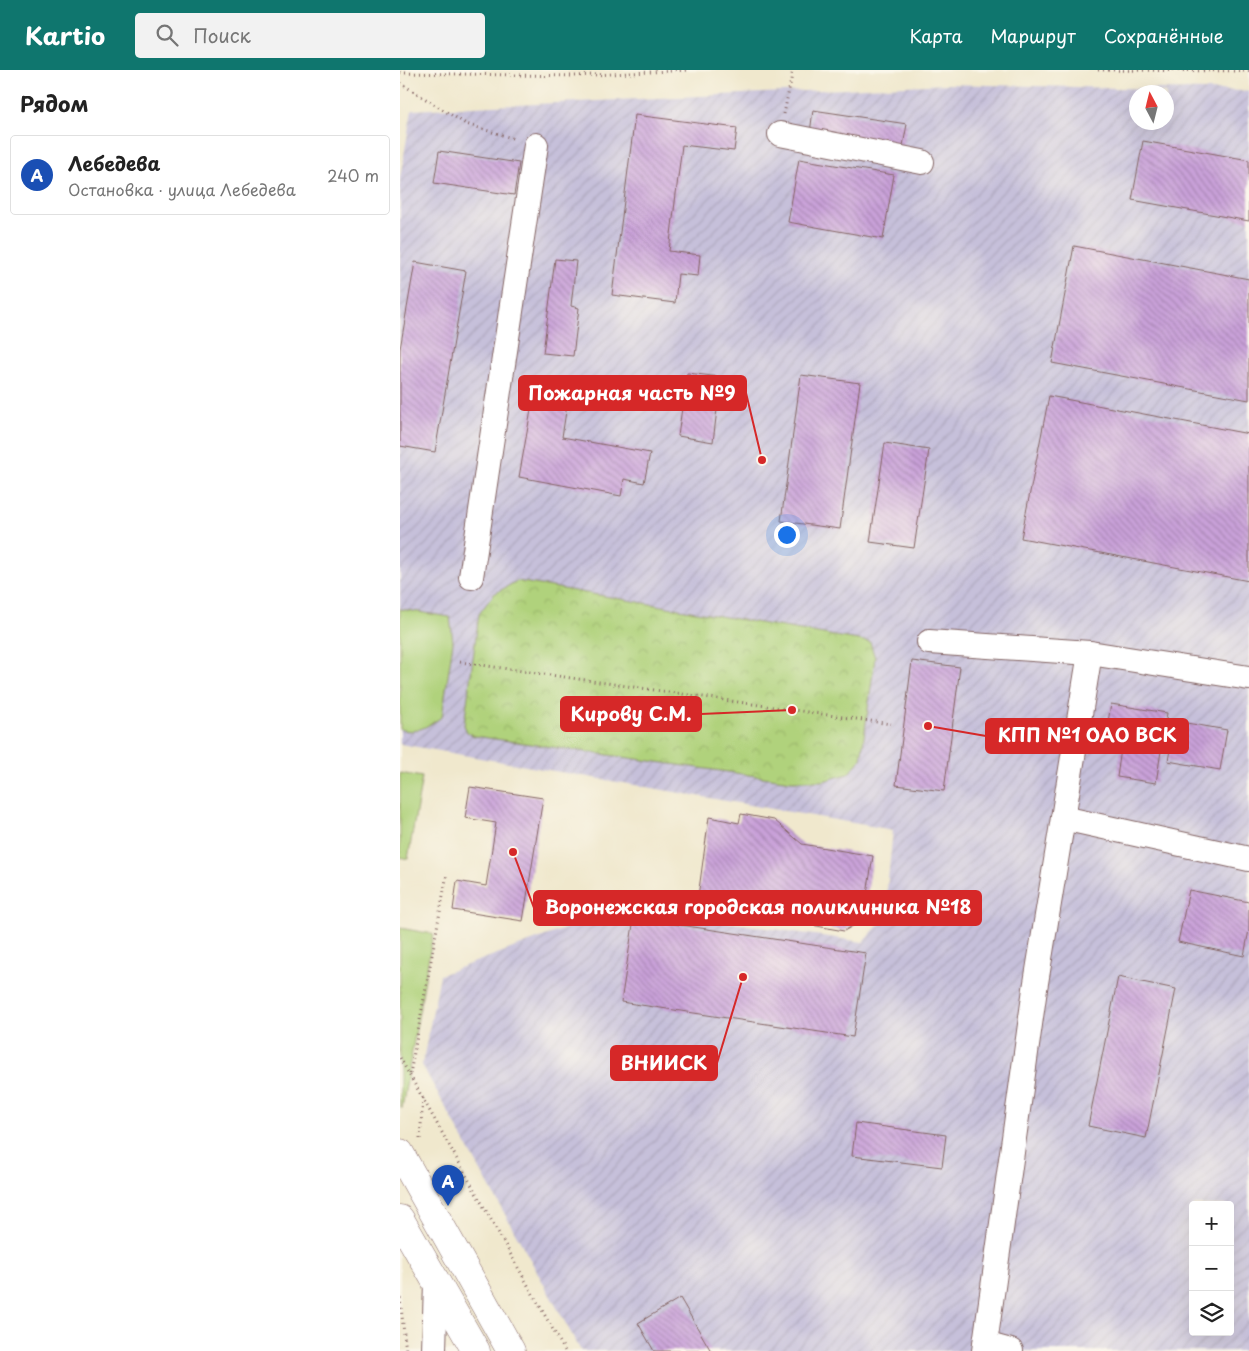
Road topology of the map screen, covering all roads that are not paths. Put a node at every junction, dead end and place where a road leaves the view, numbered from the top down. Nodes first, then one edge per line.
1 (780, 134) road end
2 (536, 145) road end
3 (922, 162) dead end
4 (471, 577) dead end
5 (929, 642) dead end
6 (1090, 652) junction
7 (1249, 678) edge
8 (1063, 818) junction
9 (1249, 859) edge
10 (410, 1149) edge
11 (400, 1219) edge
12 (436, 1281) junction
13 (985, 1347) edge
14 (434, 1351) edge
15 (476, 1351) edge
16 (512, 1351) edge
17 (1011, 1351) edge

1 - 3 lane
2 - 4 lane
5 - 6 lane
6 - 7 lane
6 - 8 lane
8 - 9 lane
8 - 13 lane
10 - 16 highway
11 - 12 highway
12 - 14 lane
12 - 15 highway
13 - 17 lane

